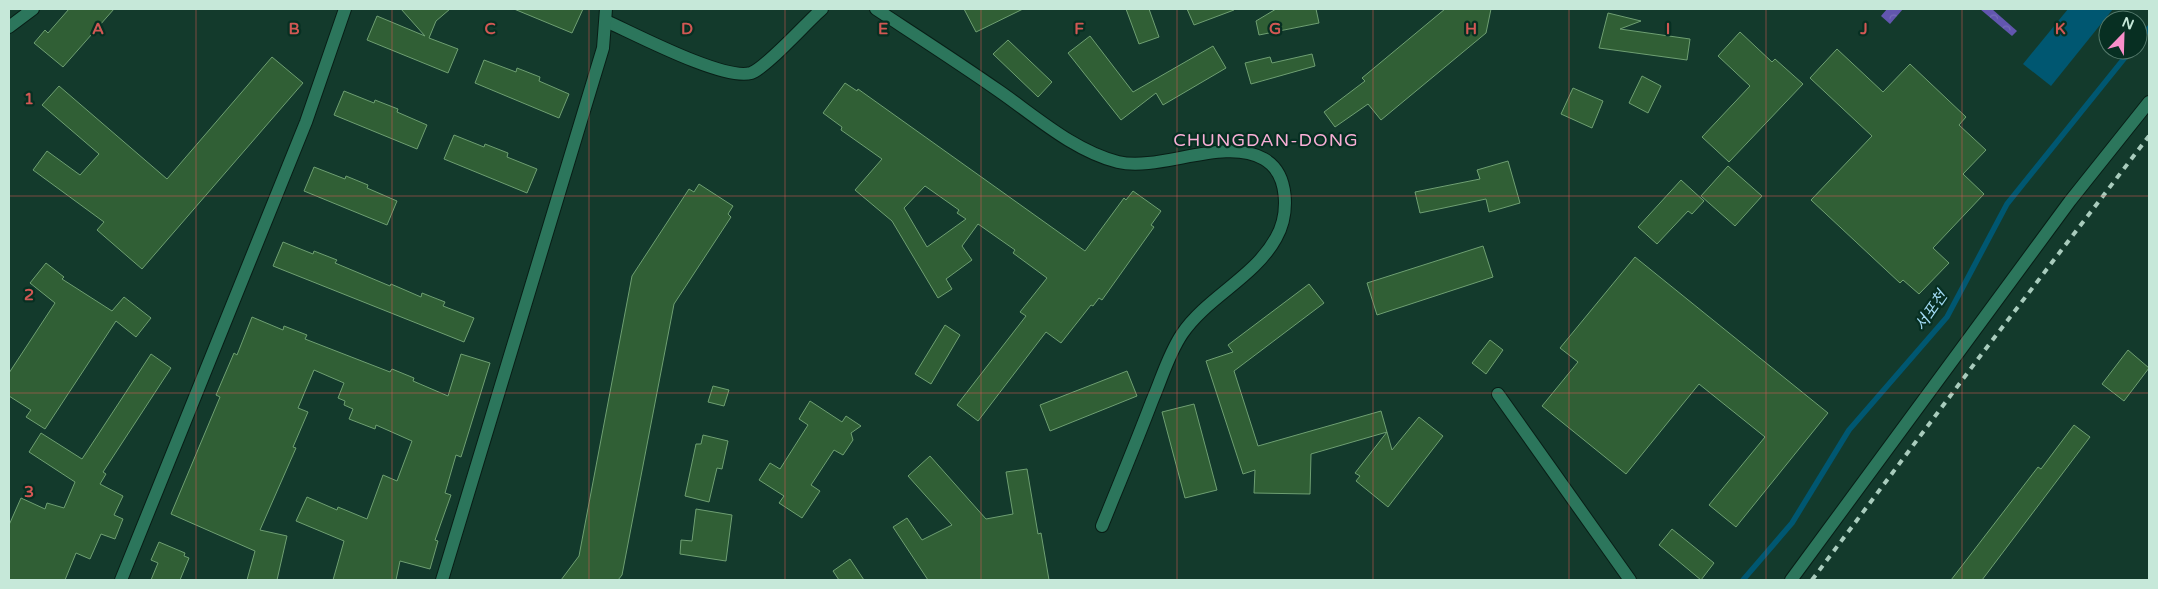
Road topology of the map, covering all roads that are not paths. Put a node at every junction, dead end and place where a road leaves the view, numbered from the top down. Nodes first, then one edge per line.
1 (33, 9) edge
2 (345, 9) edge
3 (822, 9) edge
4 (876, 9) edge
5 (606, 15) edge
6 (9, 27) edge
7 (2149, 102) edge
8 (1498, 394) dead end
9 (1102, 526) dead end
10 (121, 580) edge
11 (442, 580) edge
12 (1630, 580) edge
13 (1791, 580) edge

1 - 6 street
2 - 10 street
3 - 5 street
4 - 9 street
5 - 11 street
7 - 13 street
8 - 12 street

